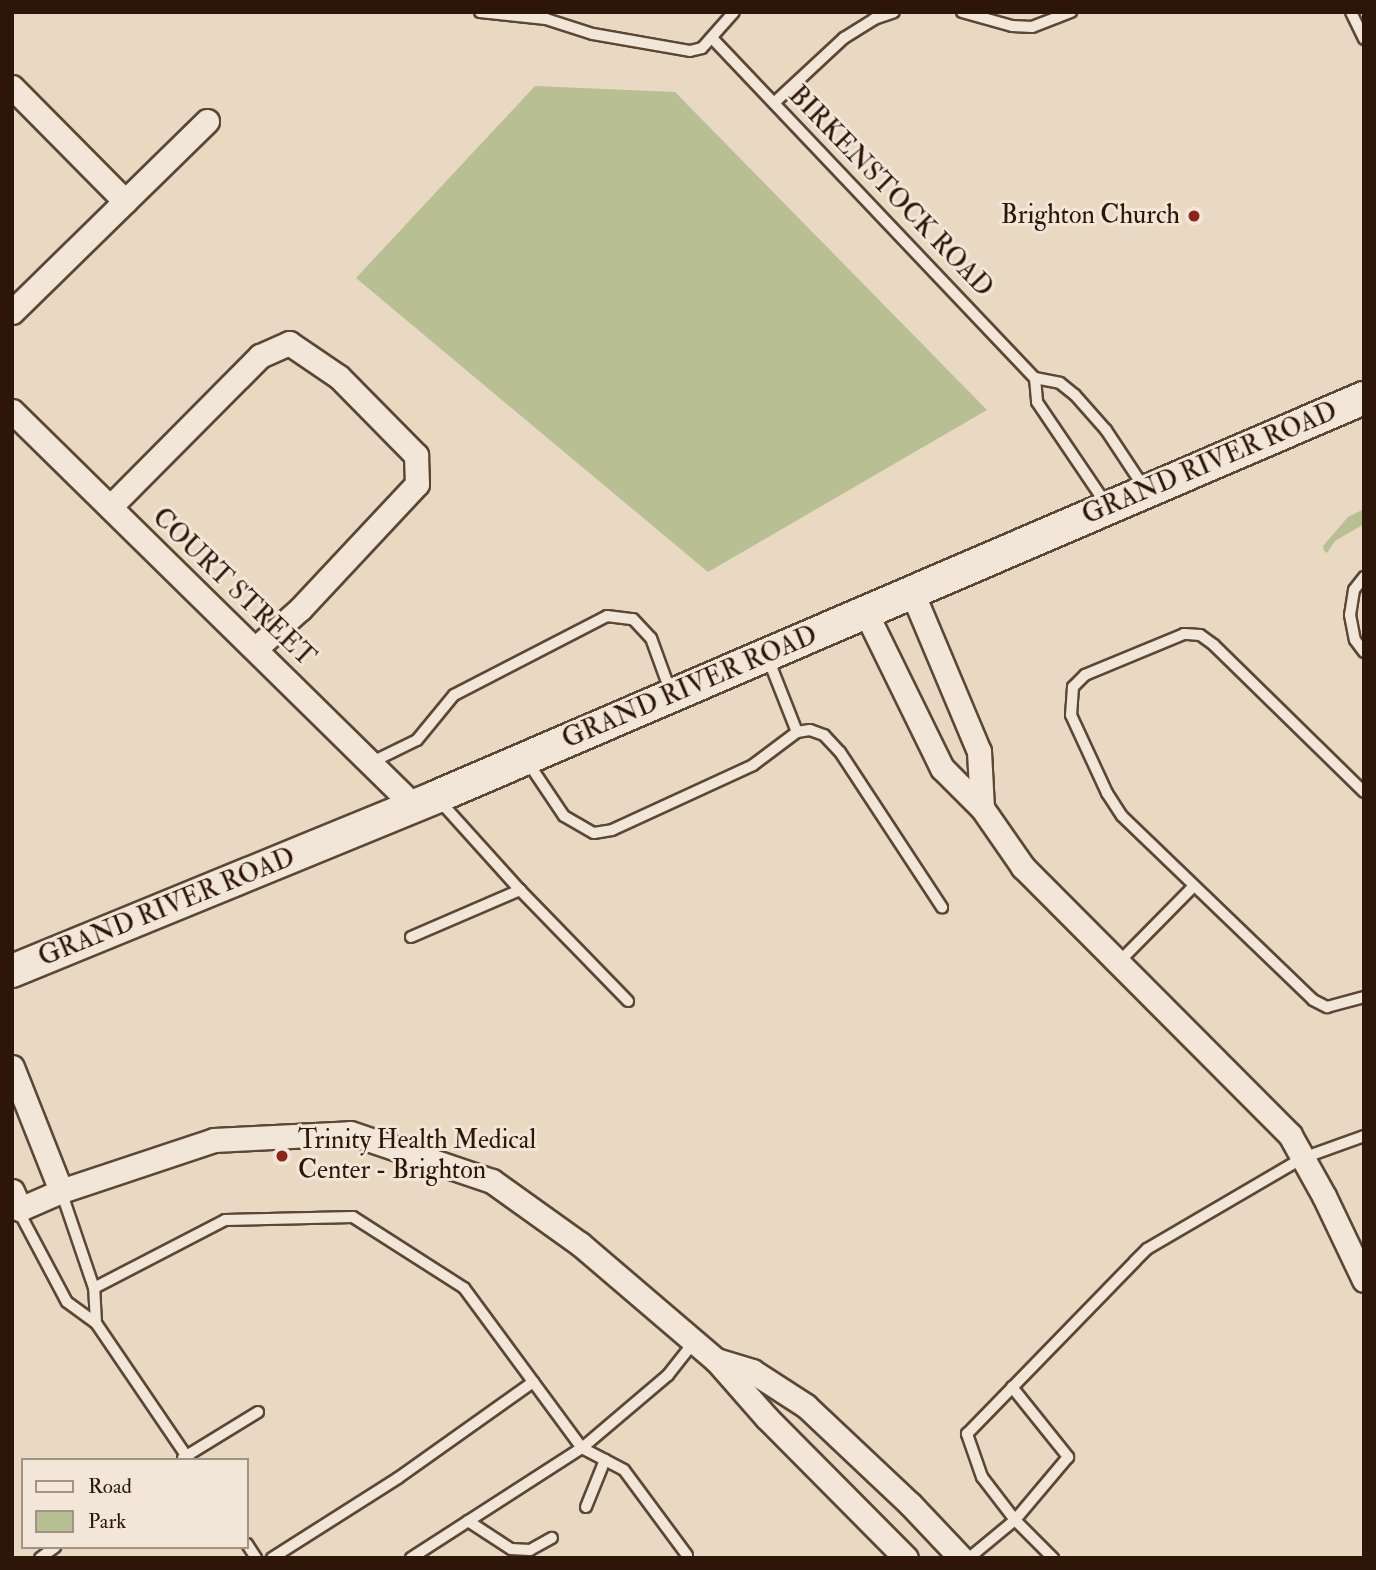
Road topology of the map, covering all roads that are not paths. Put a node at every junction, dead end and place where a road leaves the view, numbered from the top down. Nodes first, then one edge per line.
1 (480, 12) edge
2 (734, 12) edge
3 (894, 12) edge
4 (962, 12) edge
5 (1072, 12) edge
6 (1351, 12) edge
7 (542, 15) edge
8 (712, 38) junction
9 (1364, 39) edge
10 (12, 87) edge
11 (774, 103) junction
12 (207, 121) dead end
13 (125, 201) junction
14 (12, 312) edge
15 (1035, 378) junction
16 (1364, 398) edge
17 (12, 411) edge
18 (1146, 492) junction
19 (110, 507) junction
20 (1109, 508) junction
21 (1364, 577) edge
22 (912, 592) junction
23 (866, 613) junction
24 (256, 648) junction
25 (1364, 652) edge
26 (766, 656) junction
27 (672, 696) junction
28 (797, 732) junction
29 (525, 759) junction
30 (370, 762) junction
31 (1364, 792) edge
32 (425, 802) junction
33 (982, 808) junction
34 (1193, 887) junction
35 (520, 890) junction
36 (942, 907) dead end
37 (411, 937) dead end
38 (1118, 963) junction
39 (12, 971) edge
40 (1364, 997) edge
41 (628, 1001) dead end
42 (12, 1067) edge
43 (1364, 1136) edge
44 (1303, 1158) junction
45 (61, 1191) junction
46 (15, 1204) edge
47 (1364, 1280) edge
48 (94, 1288) junction
49 (96, 1323) junction
50 (694, 1342) junction
51 (716, 1360) junction
52 (533, 1382) junction
53 (1012, 1387) junction
54 (258, 1412) dead end
55 (582, 1448) junction
56 (186, 1458) edge
57 (606, 1460) junction
58 (586, 1507) dead end
59 (1015, 1520) junction
60 (468, 1521) junction
61 (552, 1538) dead end
62 (687, 1555) dead end
63 (417, 1556) edge
64 (272, 1558) edge
65 (906, 1558) edge
66 (961, 1558) edge
67 (969, 1558) edge
68 (1053, 1558) edge

1 - 7 lane
2 - 8 lane
3 - 11 lane
4 - 5 lane
6 - 9 lane
7 - 8 lane
8 - 11 lane, BIRKENSTOCK ROAD
10 - 13 street
11 - 15 lane, BIRKENSTOCK ROAD
12 - 13 street
13 - 14 street
15 - 18 lane, BIRKENSTOCK ROAD
15 - 20 lane, BIRKENSTOCK ROAD
16 - 18 main road, GRAND RIVER ROAD
17 - 19 street, COURT STREET
18 - 20 main road, GRAND RIVER ROAD
19 - 24 street, COURT STREET
19 - 24 street
20 - 22 main road, GRAND RIVER ROAD
21 - 25 lane
22 - 23 main road, GRAND RIVER ROAD
22 - 33 street
23 - 26 main road, GRAND RIVER ROAD
23 - 33 street
24 - 30 street, COURT STREET
26 - 27 main road, GRAND RIVER ROAD
26 - 28 lane
27 - 29 main road, GRAND RIVER ROAD
27 - 30 lane
28 - 29 lane
28 - 36 lane
29 - 32 main road, GRAND RIVER ROAD
30 - 32 street, COURT STREET
31 - 34 lane
32 - 35 lane
32 - 39 main road, GRAND RIVER ROAD
33 - 38 street
34 - 38 lane
34 - 40 lane
35 - 37 lane
35 - 41 lane
38 - 44 street
42 - 45 street
43 - 44 lane
44 - 47 street
44 - 53 lane
45 - 46 street
45 - 48 lane
45 - 50 street
46 - 49 lane
48 - 49 lane
48 - 52 lane
49 - 56 lane
50 - 51 street
50 - 55 lane
51 - 65 street
51 - 66 street
52 - 55 lane
52 - 64 lane
53 - 59 lane
53 - 59 lane
54 - 56 lane
55 - 57 lane
55 - 60 lane
57 - 58 lane
57 - 62 lane
59 - 67 lane
59 - 68 lane
60 - 61 lane
60 - 63 lane

